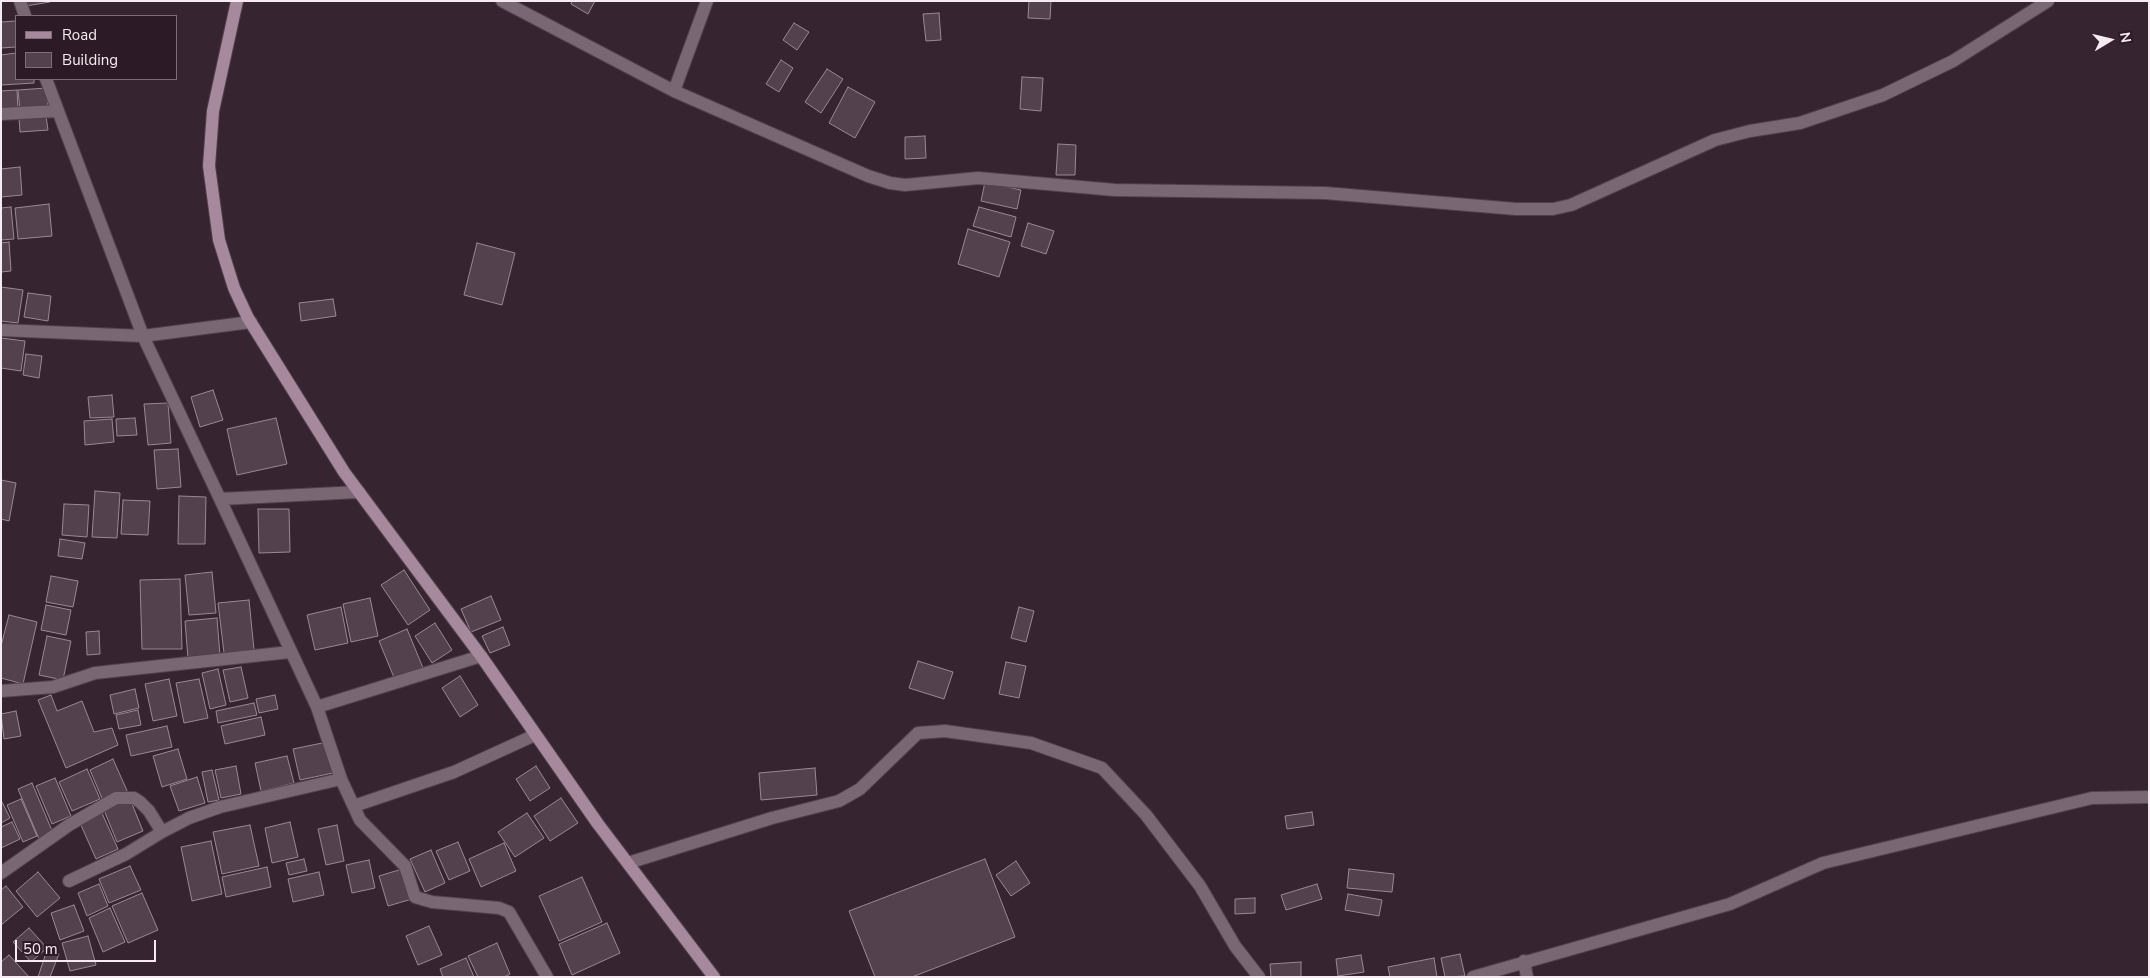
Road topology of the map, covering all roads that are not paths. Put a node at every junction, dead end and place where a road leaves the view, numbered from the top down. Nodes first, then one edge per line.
1 (20, 1) edge
2 (237, 1) edge
3 (502, 1) edge
4 (707, 1) edge
5 (2048, 1) edge
6 (25, 15) edge
7 (46, 80) edge
8 (674, 91) junction
9 (57, 111) junction
10 (1, 114) edge
11 (251, 322) junction
12 (1, 330) edge
13 (143, 336) junction
14 (359, 492) junction
15 (220, 499) junction
16 (290, 652) junction
17 (481, 656) junction
18 (1, 691) edge
19 (317, 707) junction
20 (534, 735) junction
21 (341, 779) junction
22 (2143, 796) edge
23 (354, 806) junction
24 (162, 832) junction
25 (628, 863) junction
26 (1, 873) edge
27 (69, 881) dead end
28 (1524, 961) junction
29 (547, 977) edge
30 (714, 977) edge
31 (1259, 977) edge
32 (1473, 977) edge
33 (1527, 977) edge

1 - 6 street
2 - 11 street
3 - 8 street
4 - 8 street
5 - 8 street
7 - 9 street
9 - 10 street
9 - 13 street
11 - 13 street
11 - 14 street
12 - 13 street
13 - 15 street
14 - 15 street
14 - 17 street
15 - 16 street
16 - 18 street
16 - 19 street
17 - 19 street
17 - 20 street
19 - 21 street
20 - 23 street
20 - 25 street
21 - 23 street
21 - 24 street
22 - 28 street
23 - 29 street
24 - 26 street
24 - 27 street
25 - 30 street
25 - 31 street
28 - 32 street
28 - 33 street

